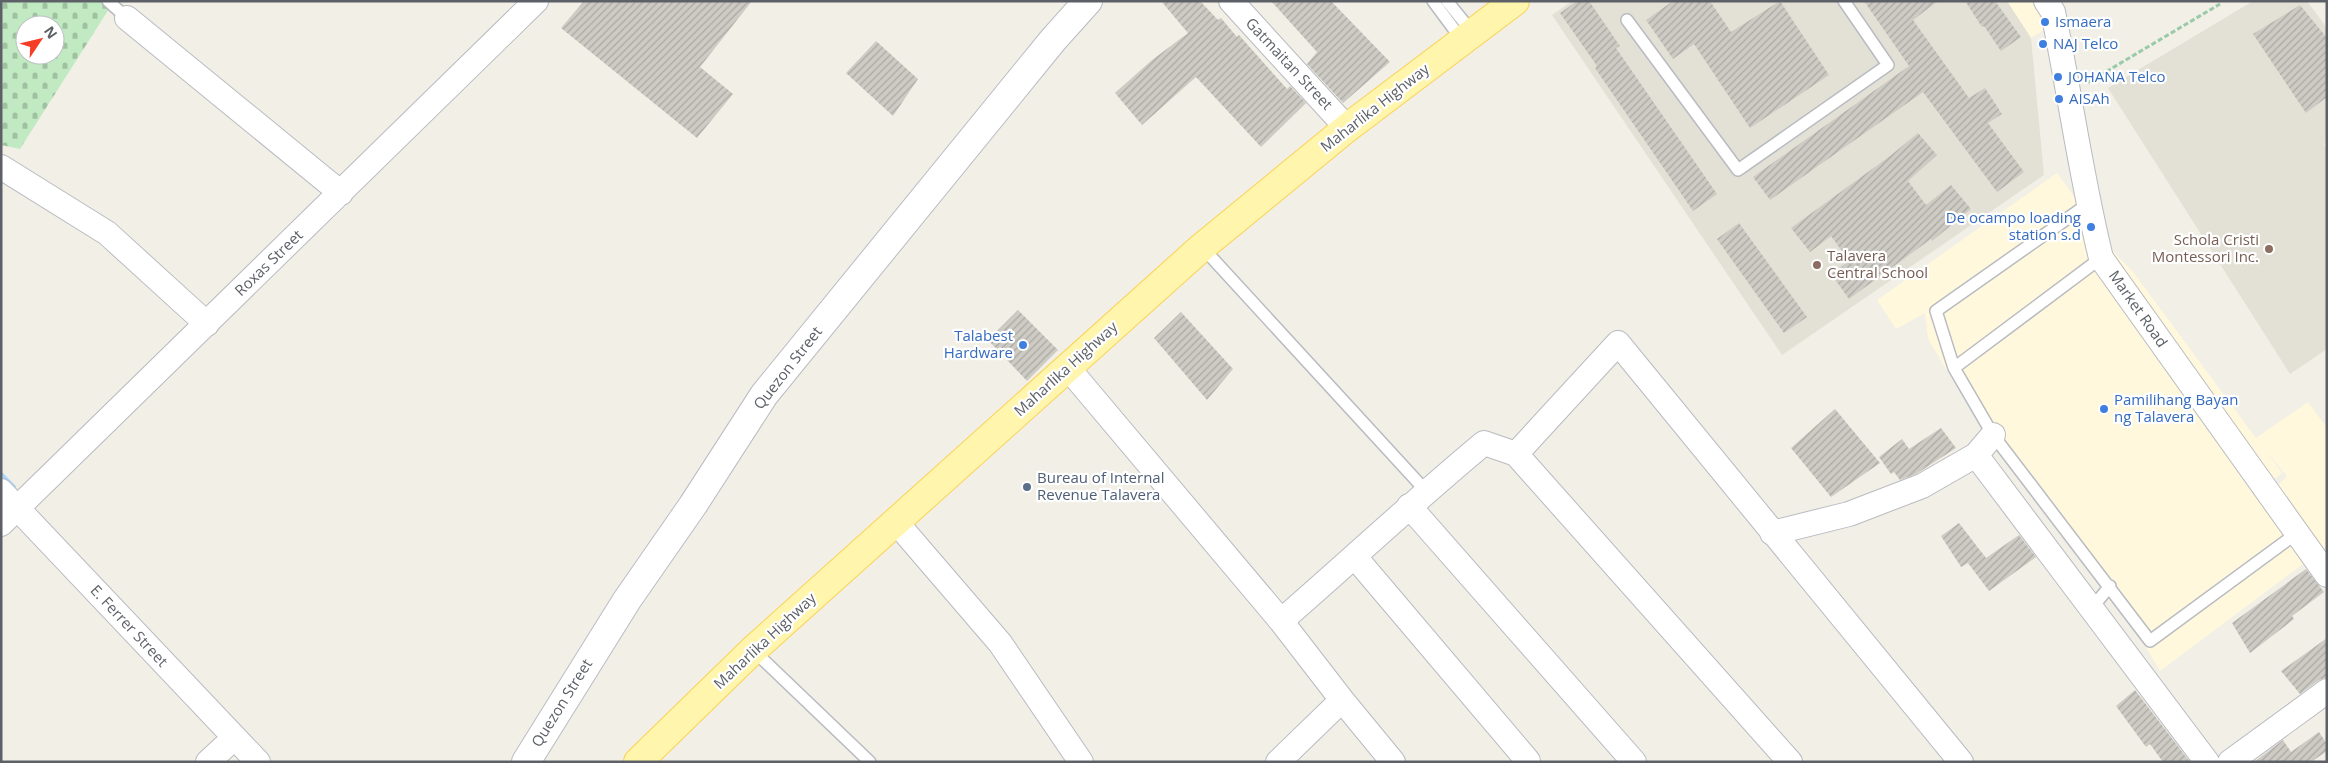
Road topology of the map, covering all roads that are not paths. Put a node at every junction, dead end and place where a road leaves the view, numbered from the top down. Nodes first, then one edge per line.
1 (108, 1) edge
2 (536, 1) edge
3 (1088, 1) edge
4 (1231, 1) edge
5 (1433, 1) edge
6 (1447, 1) edge
7 (1514, 1) edge
8 (1844, 1) edge
9 (2046, 1) edge
10 (127, 18) joint
11 (1627, 20) dead end
12 (1467, 36) junction
13 (1347, 128) junction
14 (1, 167) edge
15 (341, 193) junction
16 (2088, 204) junction
17 (1202, 247) junction
18 (2101, 258) junction
19 (208, 324) junction
20 (1068, 368) junction
21 (1954, 368) junction
22 (1993, 434) junction
23 (1516, 454) junction
24 (1976, 455) junction
25 (1, 490) edge
26 (1417, 498) junction
27 (19, 508) junction
28 (896, 522) junction
29 (1, 524) edge
30 (1772, 533) junction
31 (2297, 533) junction
32 (1355, 557) junction
33 (2327, 575) edge
34 (2110, 586) junction
35 (2091, 609) junction
36 (1281, 621) junction
37 (754, 650) junction
38 (2327, 691) edge
39 (1342, 700) junction
40 (234, 738) junction
41 (1528, 761) edge
42 (208, 762) edge
43 (258, 762) edge
44 (526, 762) edge
45 (638, 762) edge
46 (870, 762) edge
47 (1081, 762) edge
48 (1278, 762) edge
49 (1393, 762) edge
50 (1634, 762) edge
51 (1790, 762) edge
52 (1961, 762) edge
53 (2207, 762) edge
54 (2230, 762) edge

1 - 10 lane
2 - 15 street, Roxas Street
3 - 44 street, Quezon Street
4 - 13 street, Gatmaitan Street
5 - 12 lane
6 - 12 lane
7 - 12 main road, Maharlika Highway
8 - 11 lane
9 - 16 street, Market Road
10 - 15 street
12 - 13 main road, Maharlika Highway
13 - 17 main road, Maharlika Highway
14 - 19 street
15 - 19 street, Roxas Street
16 - 18 street, Market Road
16 - 21 lane
17 - 20 main road, Maharlika Highway
17 - 26 lane
18 - 21 lane
18 - 31 street, Market Road
19 - 27 street, Roxas Street
20 - 28 main road, Maharlika Highway
20 - 36 street
21 - 22 lane
22 - 24 street
22 - 34 lane
23 - 26 street
23 - 30 street
23 - 51 street
24 - 30 street
24 - 35 street
25 - 27 street, E. Ferrer Street
26 - 32 street
26 - 50 street
27 - 29 street, Roxas Street
27 - 40 street, E. Ferrer Street
28 - 37 main road, Maharlika Highway
28 - 47 street
30 - 52 street
31 - 33 street, Market Road
31 - 34 lane
32 - 36 street
32 - 41 street
34 - 35 lane
35 - 53 street
36 - 39 street
37 - 45 main road, Maharlika Highway
37 - 46 lane
38 - 54 street
39 - 48 street
39 - 49 street
40 - 42 street
40 - 43 street, E. Ferrer Street

